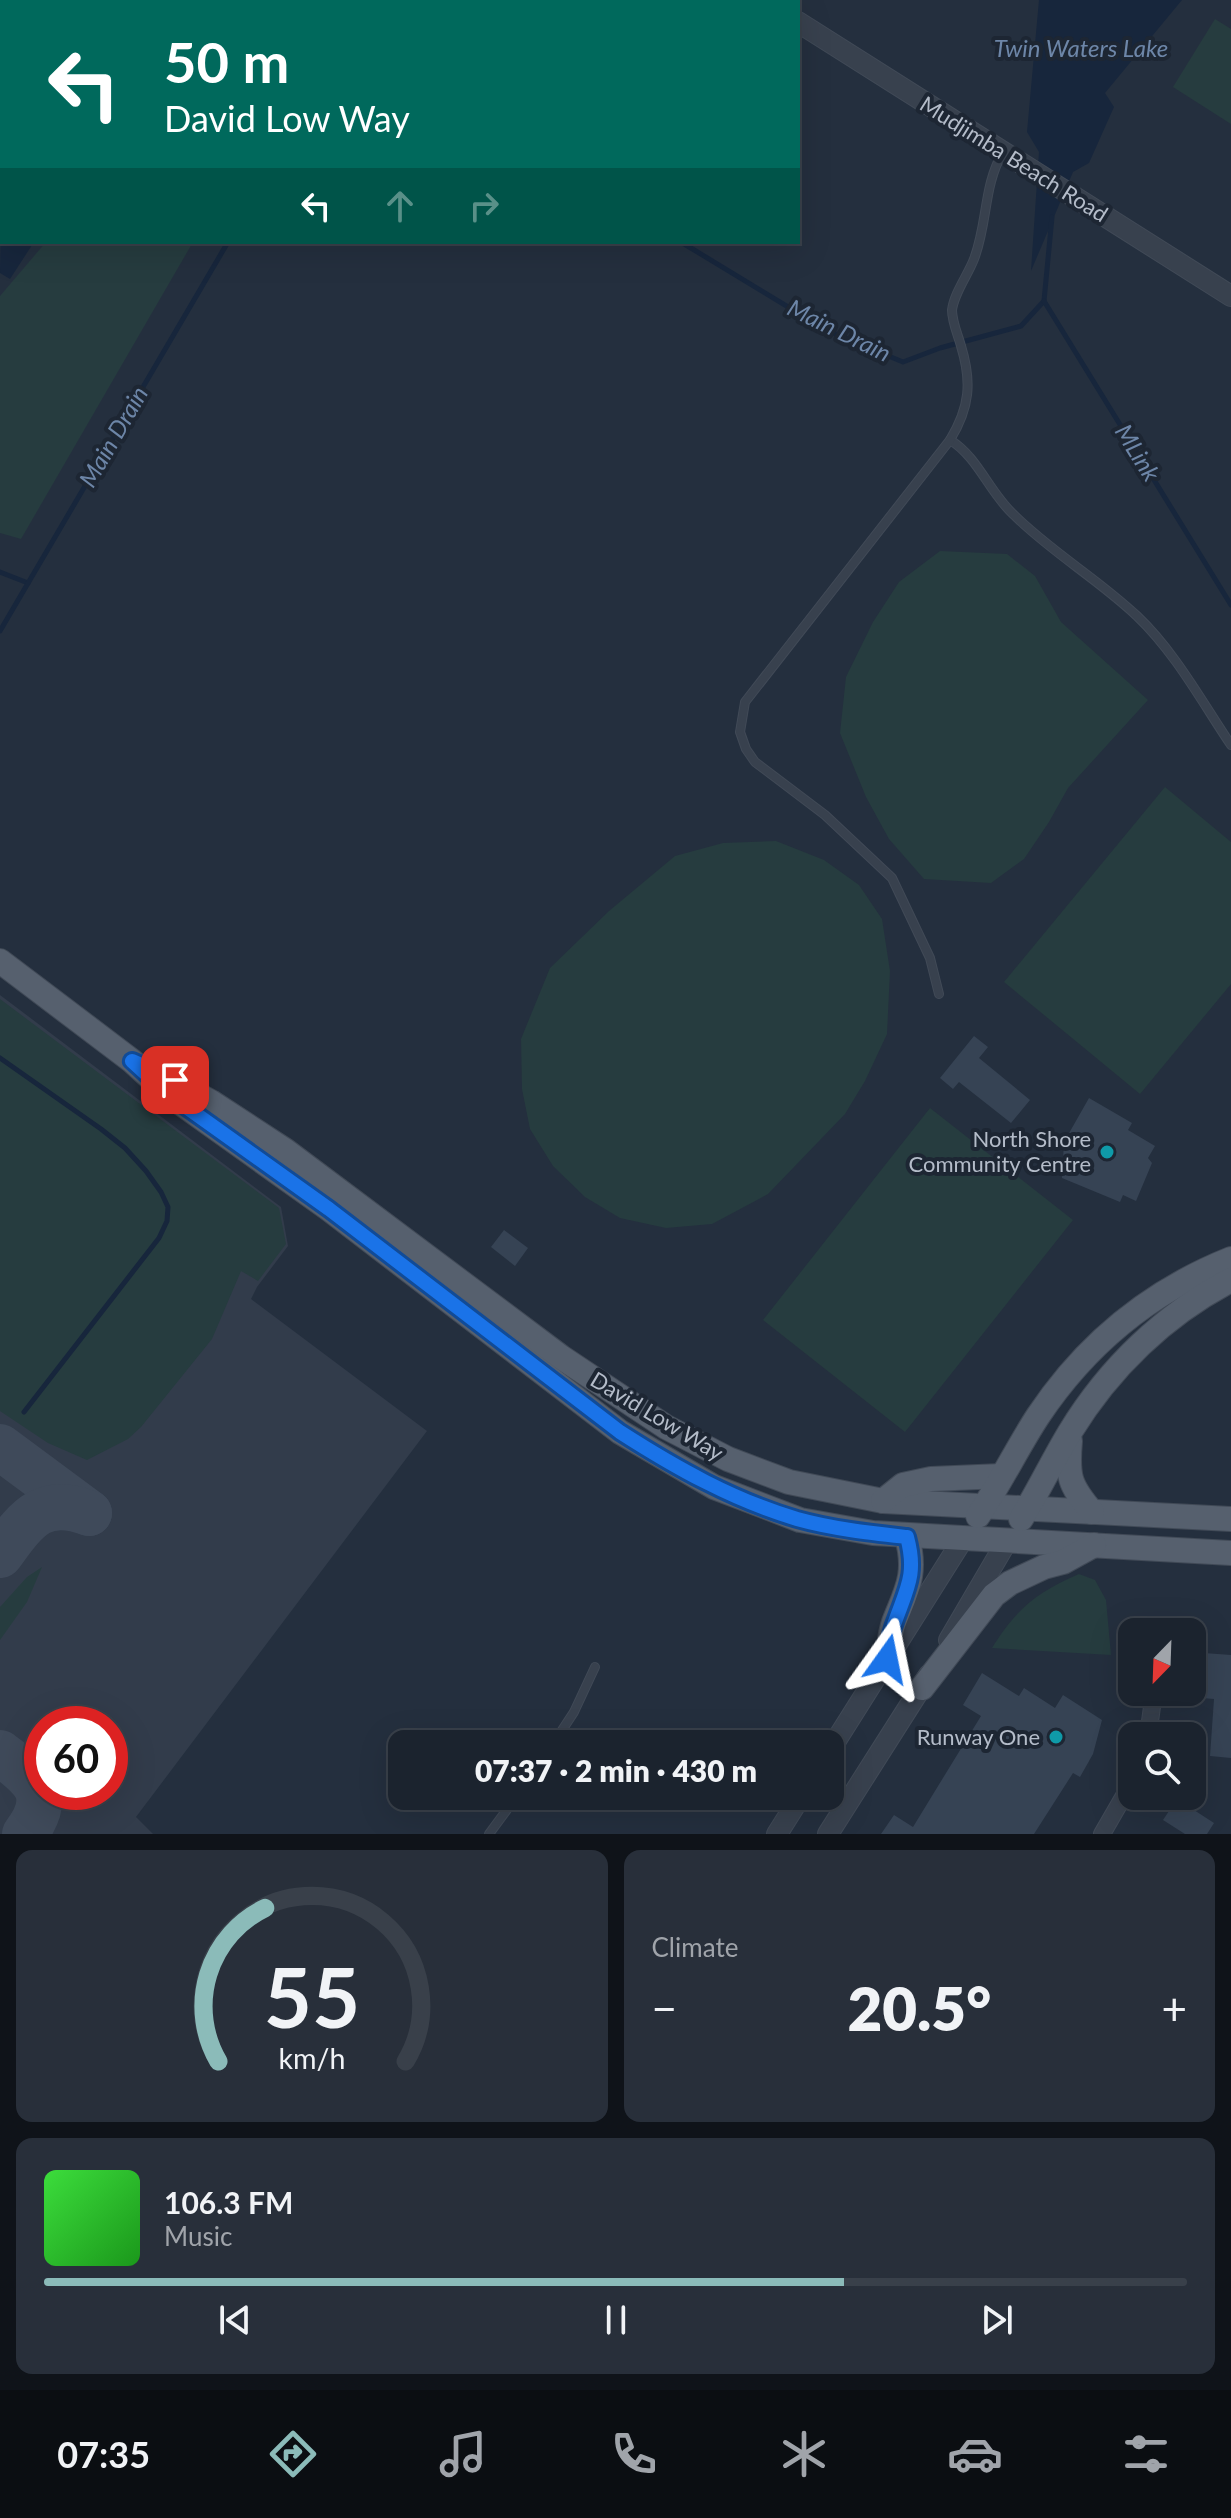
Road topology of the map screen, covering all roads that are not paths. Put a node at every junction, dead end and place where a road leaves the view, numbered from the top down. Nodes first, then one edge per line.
1 (800, 23) edge
2 (1003, 152) junction
3 (1231, 296) edge
4 (950, 440) junction
5 (1231, 745) edge
6 (0, 961) edge
7 (939, 994) dead end
8 (280, 1160) junction
9 (1231, 1259) edge
10 (1231, 1280) edge
11 (1071, 1431) junction
12 (1002, 1476) junction
13 (883, 1501) junction
14 (985, 1505) junction
15 (1028, 1508) junction
16 (1092, 1512) junction
17 (1231, 1519) edge
18 (907, 1537) junction
19 (963, 1539) junction
20 (1007, 1541) junction
21 (1094, 1545) junction
22 (1231, 1553) edge
23 (887, 1659) junction
24 (595, 1667) dead end
25 (922, 1688) junction
26 (562, 1730) edge
27 (843, 1730) edge
28 (1118, 1806) edge
29 (507, 1810) edge
30 (792, 1810) edge
31 (489, 1834) edge
32 (777, 1834) edge
33 (828, 1834) edge
34 (1102, 1834) edge

1 - 2 street, Mudjimba Beach Road
2 - 3 street, Mudjimba Beach Road
2 - 4 lane
4 - 5 lane
4 - 7 lane
6 - 8 main road, David Low Way
8 - 13 main road, David Low Way
8 - 18 main road, David Low Way
9 - 12 main road
10 - 11 main road
11 - 15 main road
11 - 16 main road
12 - 13 main road
12 - 14 main road
13 - 14 main road, David Low Way
14 - 15 main road, David Low Way
14 - 19 main road
15 - 16 main road, David Low Way
15 - 20 main road
16 - 17 main road, David Low Way
18 - 19 main road, David Low Way
18 - 23 main road
19 - 20 main road, David Low Way
19 - 23 street
20 - 21 main road, David Low Way
20 - 25 street
21 - 22 main road, David Low Way
21 - 25 main road
23 - 27 street
24 - 26 lane
25 - 33 street
28 - 34 street
29 - 31 lane
30 - 32 street

